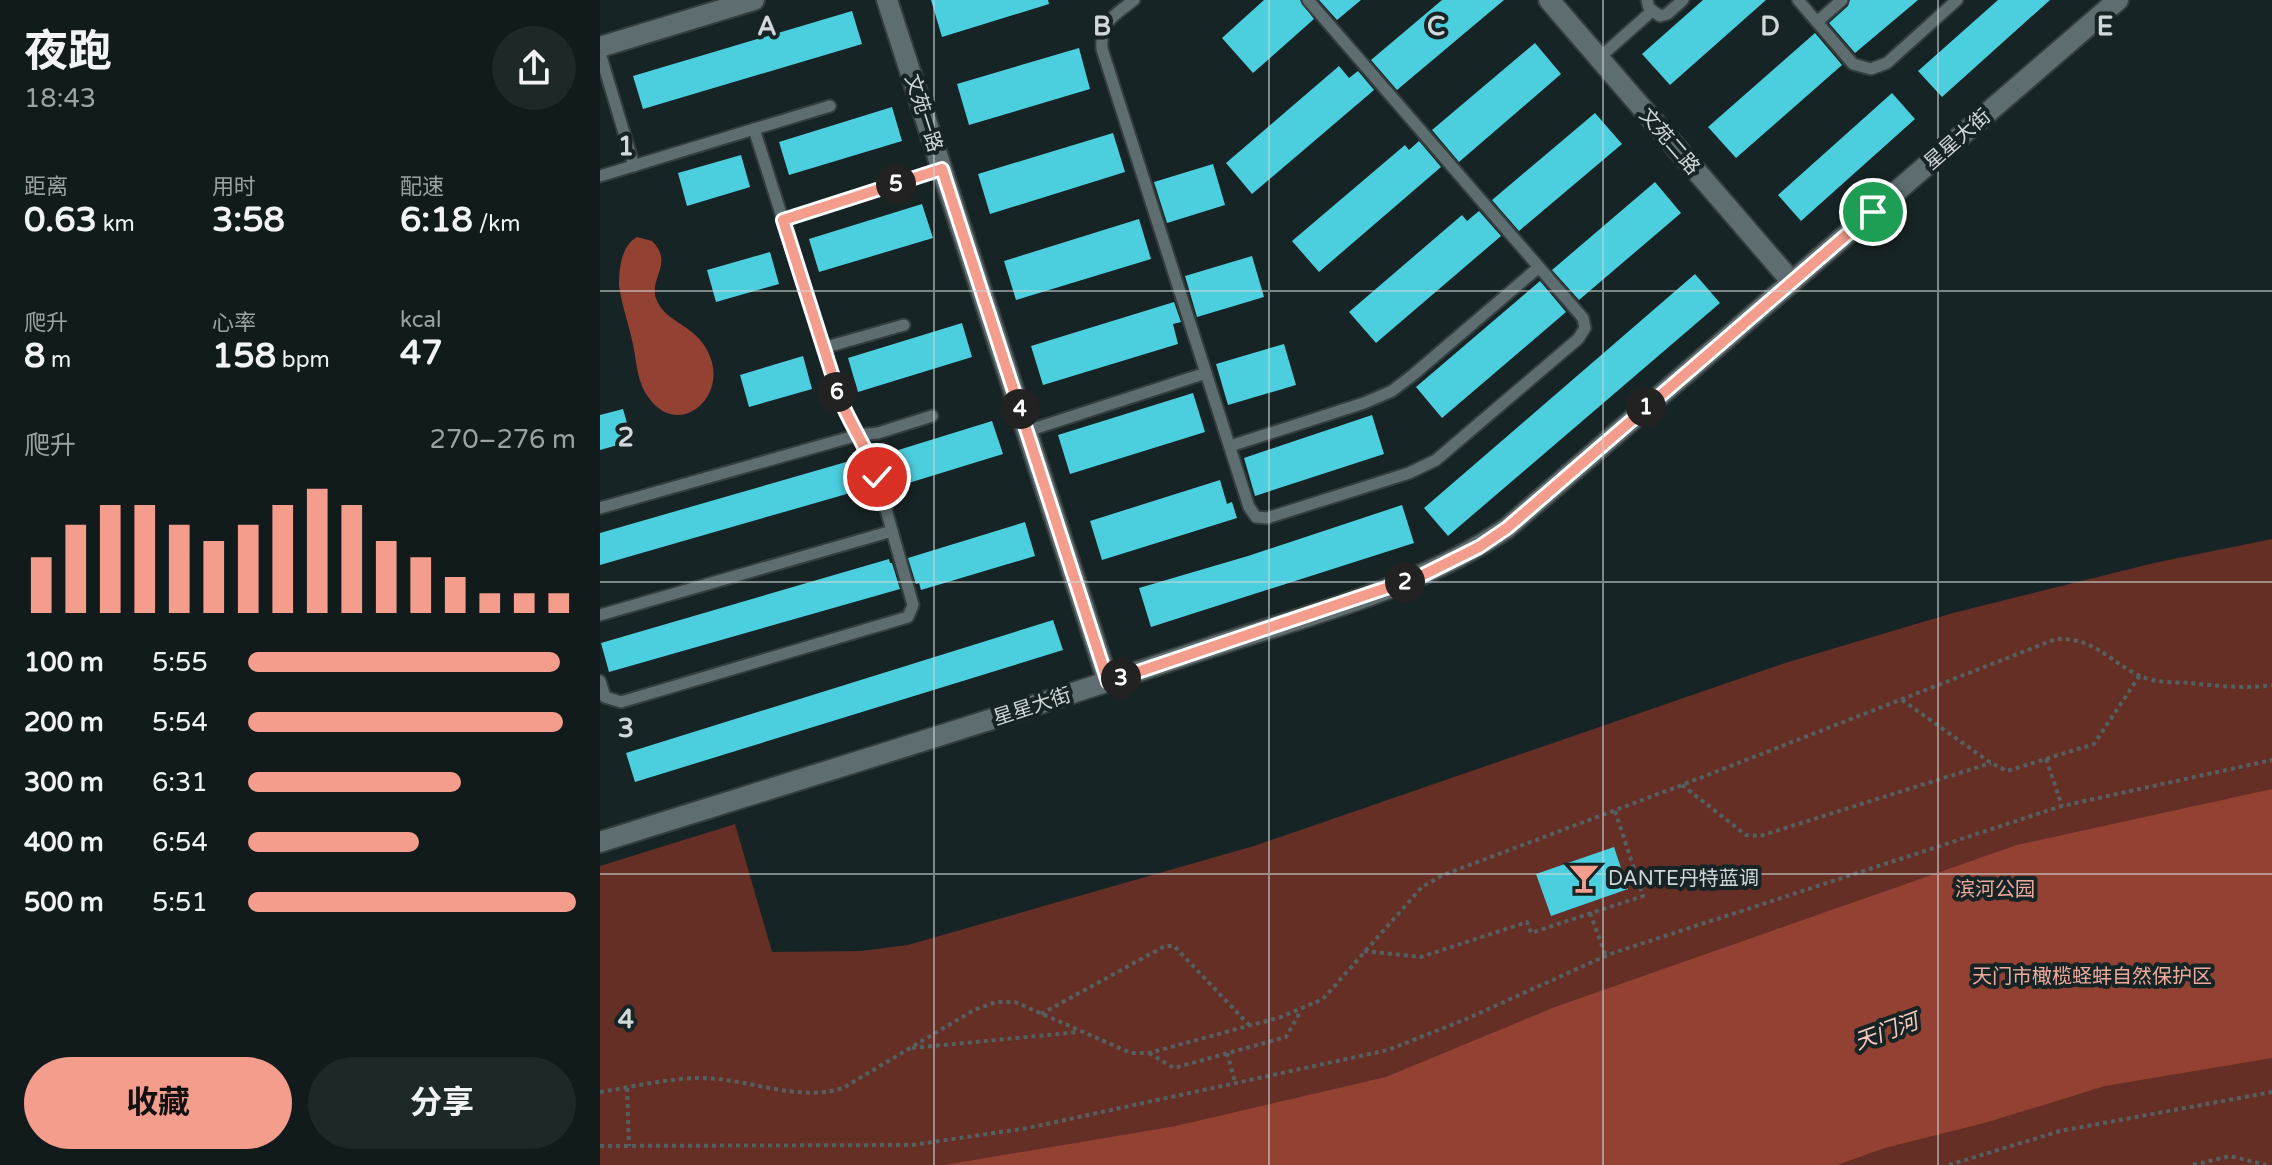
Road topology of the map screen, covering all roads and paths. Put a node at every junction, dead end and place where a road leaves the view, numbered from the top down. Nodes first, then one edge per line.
1 (754, 0) edge
2 (887, 0) edge
3 (1134, 0) edge
4 (1308, 0) edge
5 (1549, 0) edge
6 (1683, 0) edge
7 (1798, 0) edge
8 (1842, 0) edge
9 (1957, 0) edge
10 (2118, 0) edge
11 (1649, 6) edge
12 (1817, 22) junction
13 (600, 50) edge
14 (1599, 58) junction
15 (830, 106) dead end
16 (754, 129) junction
17 (634, 166) junction
18 (942, 169) junction
19 (601, 172) edge
20 (783, 220) junction
21 (1539, 267) junction
22 (1792, 282) junction
23 (904, 325) dead end
24 (823, 348) junction
25 (1206, 373) junction
26 (932, 416) dead end
27 (1027, 431) junction
28 (858, 435) junction
29 (1230, 446) junction
30 (600, 508) edge
31 (892, 531) junction
32 (600, 615) edge
33 (2140, 675) junction
34 (600, 681) edge
35 (1108, 682) junction
36 (2272, 685) edge
37 (1902, 699) junction
38 (2046, 759) junction
39 (2272, 760) edge
40 (1991, 763) junction
41 (1682, 785) junction
42 (2062, 806) junction
43 (1615, 811) junction
44 (600, 842) edge
45 (1590, 913) junction
46 (1364, 951) junction
47 (1606, 956) junction
48 (1301, 1010) junction
49 (1041, 1014) junction
50 (1250, 1026) junction
51 (1081, 1032) junction
52 (911, 1048) junction
53 (1149, 1053) junction
54 (1227, 1053) junction
55 (1235, 1083) junction
56 (627, 1088) junction
57 (600, 1092) edge
58 (2272, 1092) edge
59 (600, 1146) edge
60 (629, 1146) junction
61 (1949, 1165) edge
62 (2193, 1165) edge
63 (2266, 1165) edge

1 - 13 street
2 - 18 street, 文苑一路
3 - 25 lane
4 - 21 lane
5 - 14 street, 文苑二路
6 - 11 lane
7 - 12 lane
8 - 12 lane
9 - 12 lane
10 - 22 street, 星星大街
11 - 14 lane
13 - 17 lane
14 - 22 street, 文苑二路
15 - 16 lane
16 - 17 lane
16 - 20 lane
17 - 19 lane
18 - 20 lane
18 - 27 street, 文苑一路
20 - 24 lane
21 - 29 lane
21 - 29 lane
22 - 35 street, 星星大街
23 - 24 lane
24 - 28 lane
25 - 27 lane
25 - 29 lane
26 - 28 lane
27 - 35 street, 文苑一路
28 - 30 lane
28 - 31 lane
31 - 32 lane
31 - 34 lane
33 - 36 path
33 - 37 path
33 - 38 path
35 - 44 street, 星星大街
37 - 40 path
37 - 41 path
38 - 40 path
38 - 42 path
39 - 42 path
40 - 41 path
41 - 43 path
42 - 47 path
43 - 45 path
43 - 46 path
45 - 46 path
45 - 47 path
46 - 48 path
47 - 55 path
48 - 50 path
48 - 54 path
49 - 50 path
49 - 51 path
49 - 52 path
50 - 53 path
51 - 52 path
51 - 53 path
52 - 56 path
53 - 54 path
54 - 55 path
55 - 60 path
56 - 57 path
56 - 60 path
58 - 61 path
59 - 60 path
62 - 63 path

